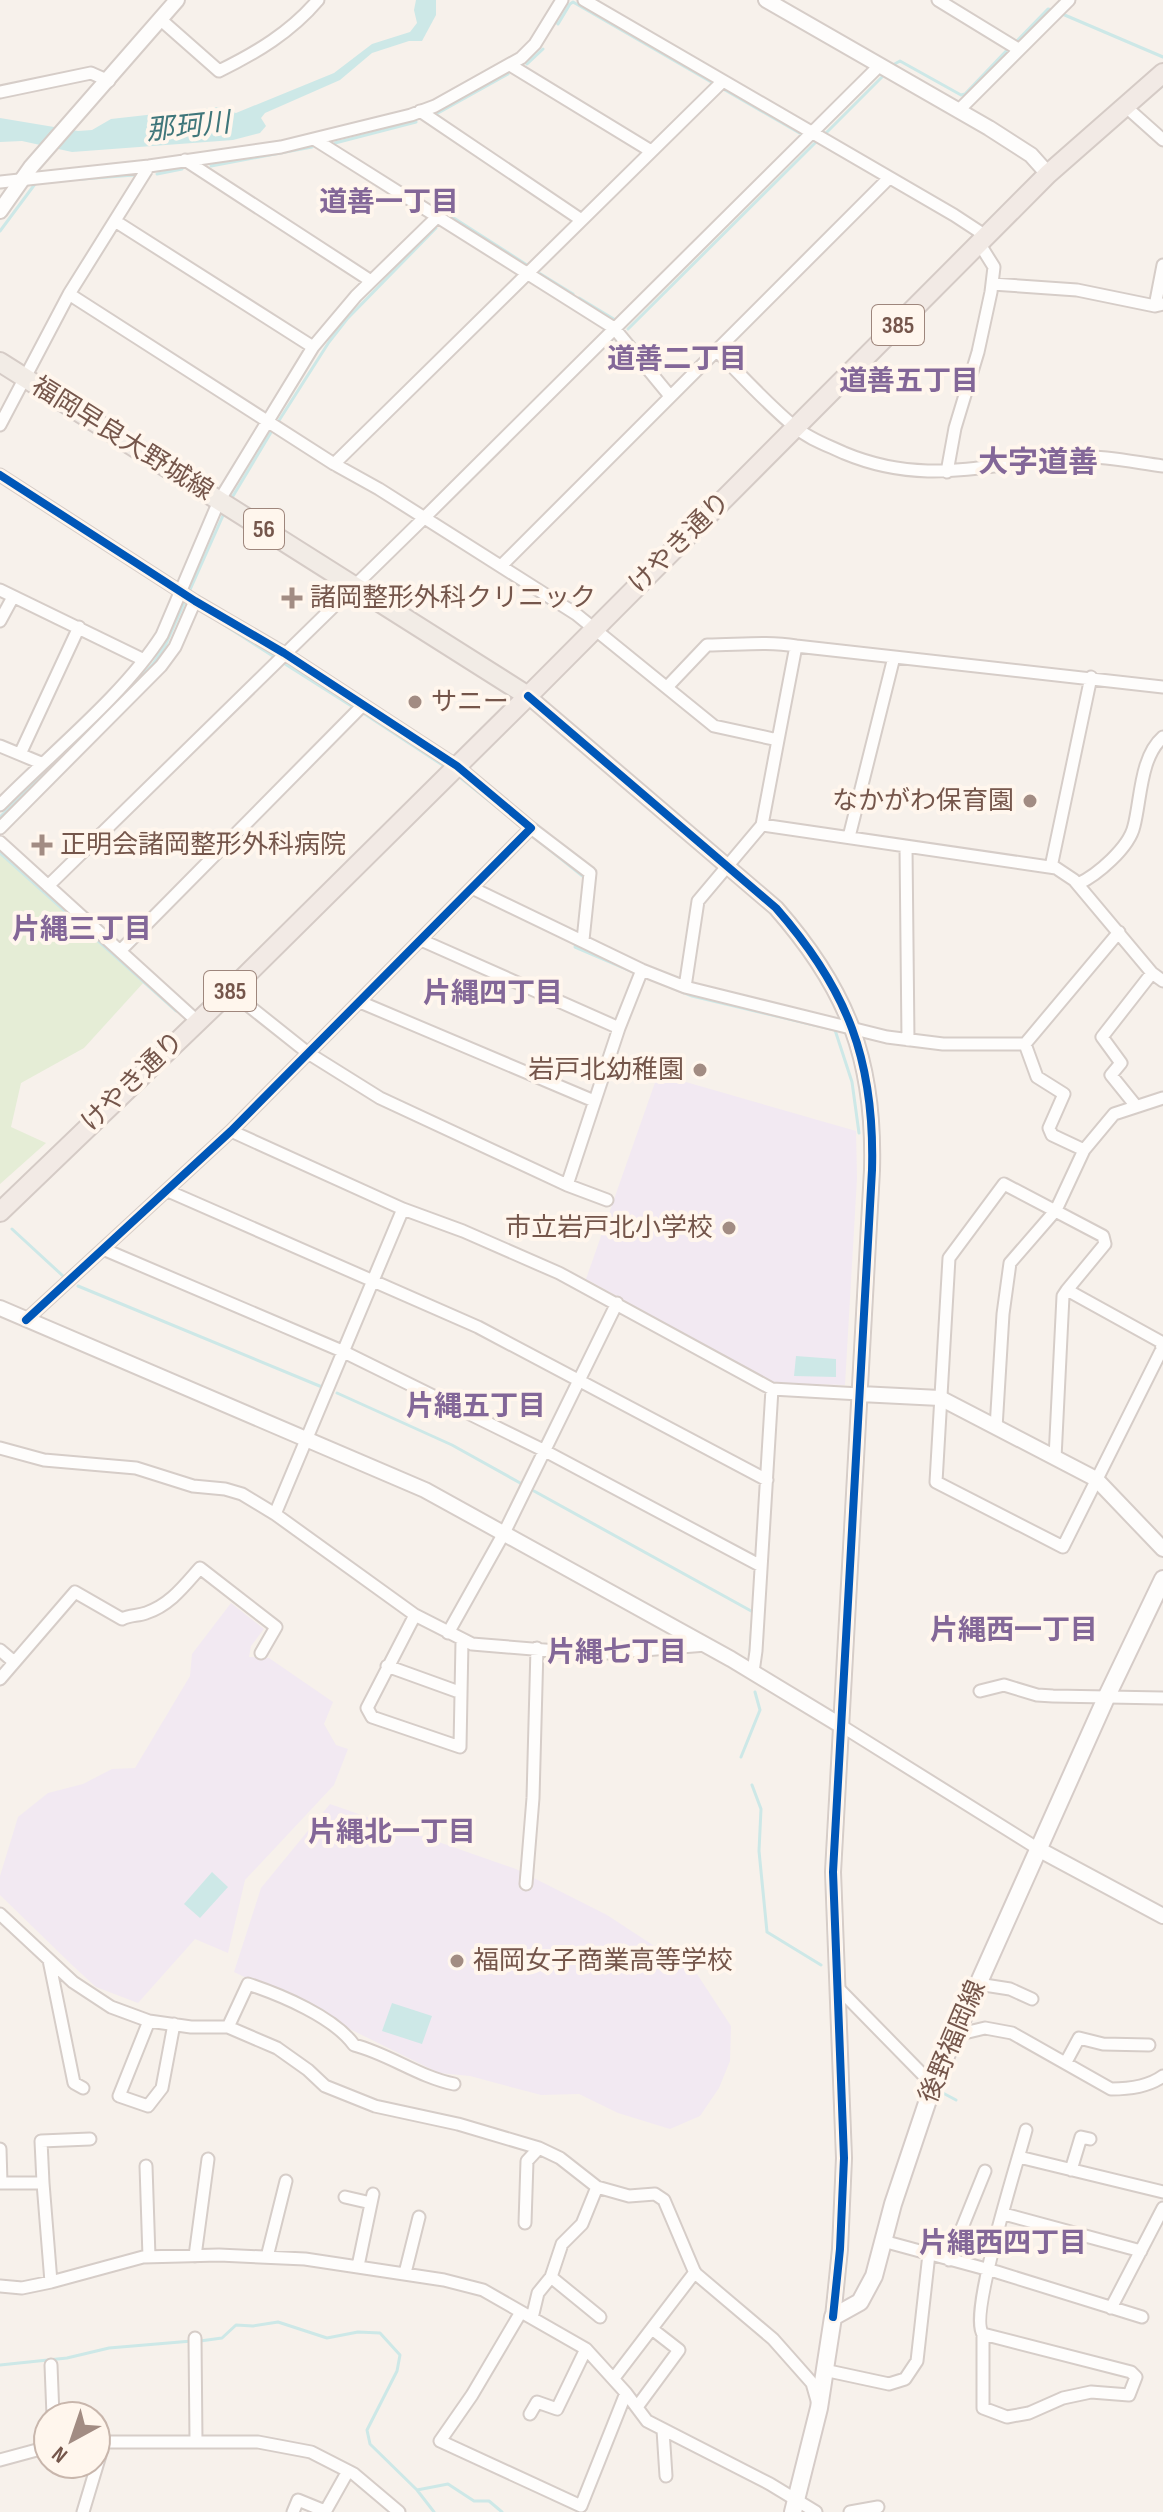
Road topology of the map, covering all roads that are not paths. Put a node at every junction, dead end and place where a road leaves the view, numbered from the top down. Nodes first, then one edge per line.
1 (177, 0) edge
2 (318, 0) edge
3 (562, 0) edge
4 (584, 0) edge
5 (766, 0) edge
6 (938, 0) edge
7 (1069, 0) edge
8 (160, 19) junction
9 (1018, 49) junction
10 (1163, 58) edge
11 (510, 65) junction
12 (879, 66) junction
13 (1163, 73) edge
14 (723, 81) junction
15 (105, 85) junction
16 (0, 92) edge
17 (1125, 106) junction
18 (420, 111) junction
19 (958, 111) junction
20 (812, 133) junction
21 (314, 139) junction
22 (1163, 140) edge
23 (651, 151) junction
24 (185, 160) junction
25 (149, 166) junction
26 (1048, 174) junction
27 (889, 178) junction
28 (21, 180) junction
29 (0, 182) edge
30 (0, 211) edge
31 (436, 218) junction
32 (580, 219) junction
33 (115, 221) junction
34 (982, 240) junction
35 (1163, 265) edge
36 (526, 274) junction
37 (371, 281) junction
38 (992, 284) junction
39 (69, 294) junction
40 (1159, 305) edge
41 (614, 328) junction
42 (313, 347) junction
43 (716, 350) junction
44 (0, 362) edge
45 (24, 378) junction
46 (670, 396) junction
47 (269, 423) junction
48 (0, 425) edge
49 (796, 428) junction
50 (334, 464) junction
51 (1163, 466) edge
52 (947, 472) junction
53 (0, 475) edge
54 (219, 501) junction
55 (425, 517) junction
56 (501, 566) junction
57 (353, 585) junction
58 (0, 590) edge
59 (181, 591) junction
60 (13, 597) junction
61 (195, 601) junction
62 (0, 621) edge
63 (79, 627) junction
64 (594, 629) junction
65 (796, 646) junction
66 (284, 653) junction
67 (894, 657) junction
68 (144, 660) junction
69 (1091, 677) junction
70 (668, 686) junction
71 (1163, 687) edge
72 (528, 696) junction
73 (363, 705) junction
74 (1163, 737) edge
75 (778, 740) junction
76 (0, 746) edge
77 (20, 754) junction
78 (41, 763) junction
79 (457, 766) junction
80 (0, 805) edge
81 (762, 825) junction
82 (0, 828) edge
83 (531, 828) junction
84 (849, 837) junction
85 (0, 842) edge
86 (906, 847) junction
87 (728, 866) junction
88 (1051, 867) junction
89 (1078, 884) junction
90 (48, 886) junction
91 (472, 888) junction
92 (1119, 932) junction
93 (421, 940) junction
94 (583, 940) junction
95 (120, 951) junction
96 (642, 970) junction
97 (1152, 973) junction
98 (1163, 981) edge
99 (685, 987) junction
100 (230, 991) junction
101 (360, 1002) junction
102 (197, 1021) junction
103 (619, 1028) junction
104 (852, 1029) junction
105 (908, 1040) junction
106 (1025, 1044) junction
107 (308, 1053) junction
108 (1163, 1098) edge
109 (594, 1101) junction
110 (1136, 1106) junction
111 (231, 1131) junction
112 (1084, 1150) junction
113 (567, 1185) junction
114 (168, 1191) junction
115 (607, 1200) dead end
116 (403, 1209) junction
117 (1056, 1210) junction
118 (0, 1212) edge
119 (103, 1249) junction
120 (373, 1280) junction
121 (1067, 1290) junction
122 (617, 1303) junction
123 (0, 1308) edge
124 (26, 1320) junction
125 (342, 1351) junction
126 (579, 1380) junction
127 (772, 1389) junction
128 (860, 1394) junction
129 (940, 1398) junction
130 (996, 1428) junction
131 (307, 1440) junction
132 (0, 1448) edge
133 (545, 1451) junction
134 (1055, 1458) junction
135 (1096, 1479) junction
136 (767, 1480) junction
137 (275, 1514) junction
138 (504, 1533) junction
139 (1163, 1549) edge
140 (761, 1566) junction
141 (1163, 1579) edge
142 (415, 1615) junction
143 (448, 1633) junction
144 (462, 1641) junction
145 (706, 1645) junction
146 (537, 1648) junction
147 (0, 1650) edge
148 (261, 1653) dead end
149 (14, 1662) junction
150 (387, 1666) junction
151 (753, 1672) junction
152 (0, 1679) edge
153 (980, 1691) dead end
154 (459, 1692) junction
155 (1106, 1698) junction
156 (1163, 1698) edge
157 (840, 1725) junction
158 (1040, 1850) junction
159 (526, 1884) dead end
160 (0, 1914) edge
161 (1163, 1916) edge
162 (49, 1959) junction
163 (978, 1984) junction
164 (838, 1988) junction
165 (1032, 1999) dead end
166 (149, 2021) junction
167 (174, 2024) junction
168 (228, 2027) junction
169 (956, 2035) junction
170 (1149, 2045) dead end
171 (1066, 2062) junction
172 (1163, 2076) edge
173 (454, 2084) dead end
174 (933, 2085) junction
175 (83, 2088) dead end
176 (1026, 2130) dead end
177 (1081, 2137) dead end
178 (90, 2139) dead end
179 (539, 2148) junction
180 (0, 2149) edge
181 (1019, 2157) junction
182 (208, 2159) dead end
183 (146, 2166) dead end
184 (1071, 2170) junction
185 (985, 2171) dead end
186 (286, 2181) dead end
187 (43, 2183) junction
188 (597, 2187) junction
189 (1163, 2192) edge
190 (345, 2197) dead end
191 (1163, 2208) edge
192 (1004, 2214) junction
193 (419, 2217) dead end
194 (525, 2223) dead end
195 (883, 2241) junction
196 (1141, 2251) junction
197 (929, 2254) junction
198 (195, 2256) junction
199 (149, 2257) junction
200 (267, 2257) junction
201 (949, 2260) junction
202 (358, 2266) junction
203 (987, 2269) junction
204 (695, 2272) junction
205 (405, 2273) junction
206 (551, 2277) junction
207 (51, 2282) junction
208 (0, 2286) edge
209 (1111, 2308) junction
210 (526, 2315) junction
211 (600, 2317) dead end
212 (833, 2317) junction
213 (1142, 2317) dead end
214 (652, 2329) junction
215 (983, 2334) junction
216 (195, 2338) dead end
217 (586, 2349) junction
218 (51, 2365) dead end
219 (824, 2370) junction
220 (614, 2378) junction
221 (626, 2393) junction
222 (52, 2400) edge
223 (637, 2407) junction
224 (819, 2408) junction
225 (530, 2414) dead end
226 (663, 2430) junction
227 (196, 2441) junction
228 (112, 2442) edge
229 (32, 2451) edge
230 (0, 2460) edge
231 (348, 2471) junction
232 (666, 2476) dead end
233 (91, 2480) edge
234 (795, 2506) edge
235 (878, 2507) dead end
236 (586, 2509) edge
237 (325, 2511) edge
238 (83, 2512) edge
239 (293, 2512) edge
240 (399, 2512) edge
241 (816, 2512) edge
242 (850, 2512) edge

1 - 8 street
2 - 8 street
3 - 11 street
4 - 14 street
5 - 12 street
6 - 9 street
7 - 9 street
8 - 15 street
9 - 19 street
10 - 26 highway, 385
11 - 18 street
11 - 23 street
12 - 19 street
12 - 20 street
13 - 17 highway, 385
14 - 20 street
14 - 23 street
15 - 16 street
15 - 28 street
17 - 22 street
17 - 26 highway, 385
18 - 21 street
18 - 32 street
19 - 26 street
20 - 27 street
20 - 41 street
21 - 24 street
21 - 31 street
23 - 32 street
24 - 25 street
24 - 37 street
25 - 28 street
25 - 33 street
26 - 34 highway, けやき通り / 385
27 - 34 street
27 - 43 street
28 - 29 street
28 - 30 street
31 - 36 street
31 - 37 street
32 - 36 street
33 - 39 street
33 - 42 street
34 - 38 street
34 - 49 highway, けやき通り / 385
35 - 40 street
36 - 41 street
36 - 50 street
37 - 42 street
38 - 40 street
38 - 52 street
39 - 45 street
39 - 47 street
41 - 46 street
41 - 55 street
42 - 47 street
43 - 46 street
43 - 49 street
44 - 45 main road, 福岡早良大野城線 / 56
45 - 48 street
45 - 54 main road, 福岡早良大野城線 / 56
46 - 56 street
47 - 50 street
47 - 54 street
49 - 52 street
49 - 64 highway, けやき通り / 385
50 - 55 street
51 - 52 street
53 - 59 street
54 - 57 main road, 福岡早良大野城線 / 56
54 - 59 street
55 - 56 street
55 - 57 street
56 - 64 street
57 - 66 street
57 - 72 main road, 福岡早良大野城線 / 56
58 - 60 street
59 - 61 street
59 - 68 street
60 - 62 street
60 - 63 street
61 - 66 street
61 - 82 street
63 - 68 street
63 - 77 street
64 - 70 street
64 - 72 highway, けやき通り / 385
65 - 67 street
65 - 70 street
65 - 75 street
66 - 73 street
66 - 90 street
67 - 69 street
67 - 84 street
68 - 78 street
69 - 71 street
69 - 88 street
70 - 75 street
72 - 79 highway, けやき通り / 385
72 - 87 street
73 - 79 street
73 - 95 street
74 - 89 street
75 - 81 street
76 - 77 street
77 - 78 street
78 - 80 street
79 - 83 street
79 - 100 highway, けやき通り / 385
81 - 84 street
81 - 87 street
83 - 91 street
83 - 94 street
84 - 86 street
85 - 90 street
86 - 88 street
86 - 105 street
87 - 99 street
87 - 104 street
88 - 89 street
89 - 92 street
90 - 95 street
91 - 93 street
91 - 94 street
92 - 97 street
92 - 106 street
93 - 101 street
93 - 103 street
94 - 96 street
95 - 102 street
96 - 99 street
96 - 103 street
97 - 98 street
97 - 110 street
99 - 104 street
100 - 102 highway, けやき通り / 385
100 - 107 street
101 - 107 street
101 - 109 street
102 - 118 highway, けやき通り / 385
103 - 109 street
104 - 105 street
104 - 128 street
105 - 106 street
106 - 112 street
107 - 111 street
107 - 113 street
108 - 110 street
109 - 113 street
110 - 112 street
111 - 114 street
111 - 116 street
112 - 117 street
113 - 115 street
114 - 119 street
114 - 120 street
116 - 120 street
116 - 122 street
117 - 121 street
117 - 129 street
117 - 130 street
119 - 124 street
119 - 125 street
120 - 125 street
120 - 126 street
121 - 134 street
121 - 135 street
122 - 126 street
122 - 127 street
123 - 124 street
124 - 131 street
125 - 131 street
125 - 133 street
126 - 133 street
126 - 136 street
127 - 128 street
127 - 136 street
128 - 129 street
128 - 157 street
129 - 130 street
129 - 135 street
130 - 134 street
131 - 137 street
131 - 138 street
132 - 137 street
133 - 138 street
133 - 140 street
134 - 135 street
135 - 139 street
136 - 140 street
137 - 142 street
138 - 143 street
138 - 145 street
140 - 151 street
141 - 155 main road, 後野福岡線
142 - 143 street
142 - 150 street
143 - 144 street
144 - 146 street
144 - 154 street
145 - 146 street
145 - 151 street
146 - 159 street
147 - 149 street
148 - 149 street
149 - 152 street
150 - 154 street
150 - 154 street
151 - 157 street
153 - 155 street
155 - 156 street
155 - 158 main road, 後野福岡線
157 - 158 street
157 - 164 street
158 - 161 street
158 - 163 main road, 後野福岡線
160 - 162 street
162 - 166 street
162 - 175 street
163 - 165 street
163 - 169 main road, 後野福岡線
164 - 174 street
164 - 212 street
166 - 167 street
166 - 167 street
167 - 168 street
168 - 173 street
168 - 179 street
169 - 171 street
169 - 174 main road, 後野福岡線
170 - 171 street
171 - 172 street
174 - 195 main road, 後野福岡線
176 - 181 street
177 - 184 street
178 - 187 street
179 - 188 street
179 - 194 street
180 - 187 street
181 - 184 street
181 - 192 street
182 - 198 street
183 - 199 street
184 - 189 street
185 - 201 street
186 - 200 street
187 - 207 street
188 - 204 street
188 - 206 street
190 - 202 street
191 - 196 street
192 - 196 street
192 - 203 street
193 - 205 street
195 - 197 street
195 - 212 main road, 後野福岡線
196 - 209 street
197 - 201 street
197 - 219 street
198 - 199 street
198 - 200 street
199 - 207 street
200 - 202 street
201 - 203 street
202 - 205 street
203 - 209 street
203 - 215 street
204 - 214 street
204 - 224 street
205 - 210 street
206 - 210 street
206 - 211 street
207 - 208 street
209 - 213 street
210 - 217 street
210 - 236 street
212 - 219 main road
214 - 220 street
214 - 223 street
215 - 215 street
216 - 227 street
217 - 220 street
217 - 225 street
218 - 222 street
219 - 224 main road
220 - 221 street
221 - 223 street
221 - 236 street
223 - 226 street
224 - 234 main road
226 - 232 street
226 - 234 street
227 - 228 street
227 - 231 street
229 - 230 street
231 - 237 street
231 - 240 street
233 - 238 street
234 - 241 street
235 - 242 street
237 - 239 street

